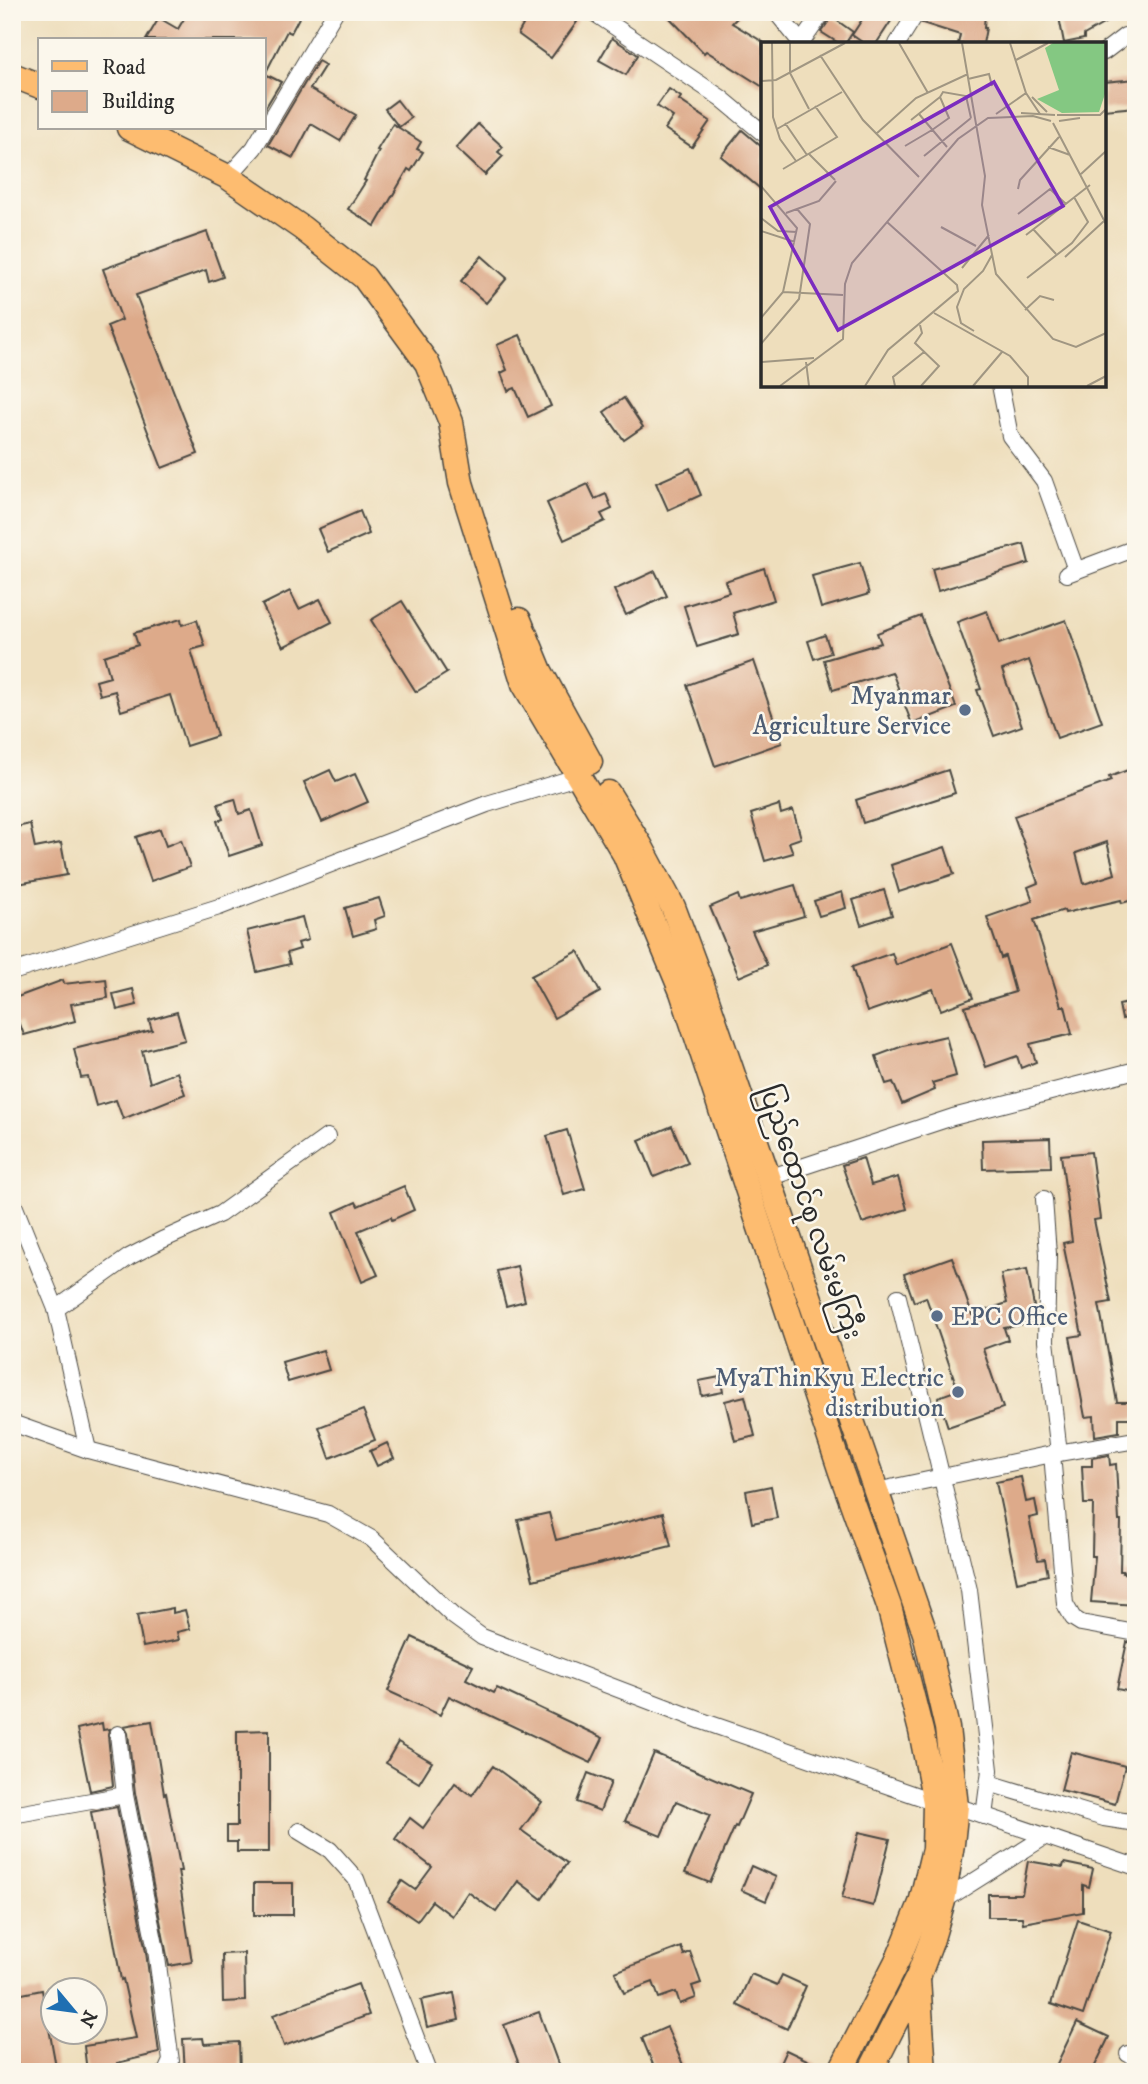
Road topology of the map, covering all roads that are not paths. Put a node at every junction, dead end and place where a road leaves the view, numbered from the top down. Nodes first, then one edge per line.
1 (335, 12) edge
2 (593, 12) edge
3 (776, 12) edge
4 (823, 12) edge
5 (917, 12) edge
6 (1136, 36) edge
7 (800, 42) edge
8 (802, 42) edge
9 (898, 42) edge
10 (1106, 50) edge
11 (12, 75) edge
12 (38, 85) edge
13 (266, 128) edge
14 (133, 130) edge
15 (265, 130) edge
16 (761, 131) edge
17 (228, 177) junction
18 (1000, 387) edge
19 (461, 482) junction
20 (1136, 548) edge
21 (580, 776) junction
22 (12, 972) edge
23 (1136, 1070) edge
24 (327, 1137) dead end
25 (768, 1178) junction
26 (1044, 1199) dead end
27 (12, 1200) edge
28 (898, 1297) dead end
29 (56, 1309) junction
30 (12, 1423) edge
31 (1136, 1440) edge
32 (88, 1450) junction
33 (1055, 1453) junction
34 (942, 1477) junction
35 (876, 1491) junction
36 (1136, 1633) edge
37 (118, 1734) dead end
38 (989, 1783) junction
39 (125, 1795) junction
40 (945, 1804) junction
41 (12, 1815) edge
42 (984, 1816) junction
43 (1136, 1823) edge
44 (299, 1831) dead end
45 (1046, 1836) junction
46 (1136, 1867) edge
47 (943, 1901) junction
48 (918, 1977) junction
49 (166, 2072) edge
50 (429, 2072) edge
51 (840, 2072) edge
52 (870, 2072) edge
53 (924, 2072) edge

1 - 13 street
2 - 16 street
3 - 7 street
4 - 8 street
5 - 9 street
6 - 10 street
11 - 12 main road
14 - 17 main road
15 - 17 street
17 - 19 main road
18 - 20 street
19 - 21 main road, ပြည်ထောင်စု လမ်းမကြီး
19 - 25 main road, ပြည်ထောင်စု လမ်းမကြီး
21 - 22 street
21 - 40 main road, ပြည်ထောင်စု လမ်းမကြီး
23 - 25 street
24 - 29 street
25 - 35 main road, ပြည်ထောင်စု လမ်းမကြီး
26 - 33 street
27 - 29 street
28 - 34 street
29 - 32 street
30 - 32 street
31 - 33 street
32 - 40 street
33 - 34 street
33 - 36 street
34 - 35 street
34 - 38 street
35 - 40 main road, ပြည်ထောင်စု လမ်းမကြီး
37 - 39 street
38 - 42 street
38 - 43 street
39 - 41 street
39 - 49 street
40 - 42 street
40 - 47 main road, ပြည်ထောင်စု လမ်းမကြီး
40 - 51 main road, ပြည်ထောင်စု လမ်းမကြီး
42 - 45 street
44 - 50 street
45 - 46 street
45 - 47 street
47 - 48 main road, ပြည်ထောင်စု လမ်းမကြီး
48 - 52 main road, ပြည်ထောင်စု လမ်းမကြီး
48 - 53 main road

